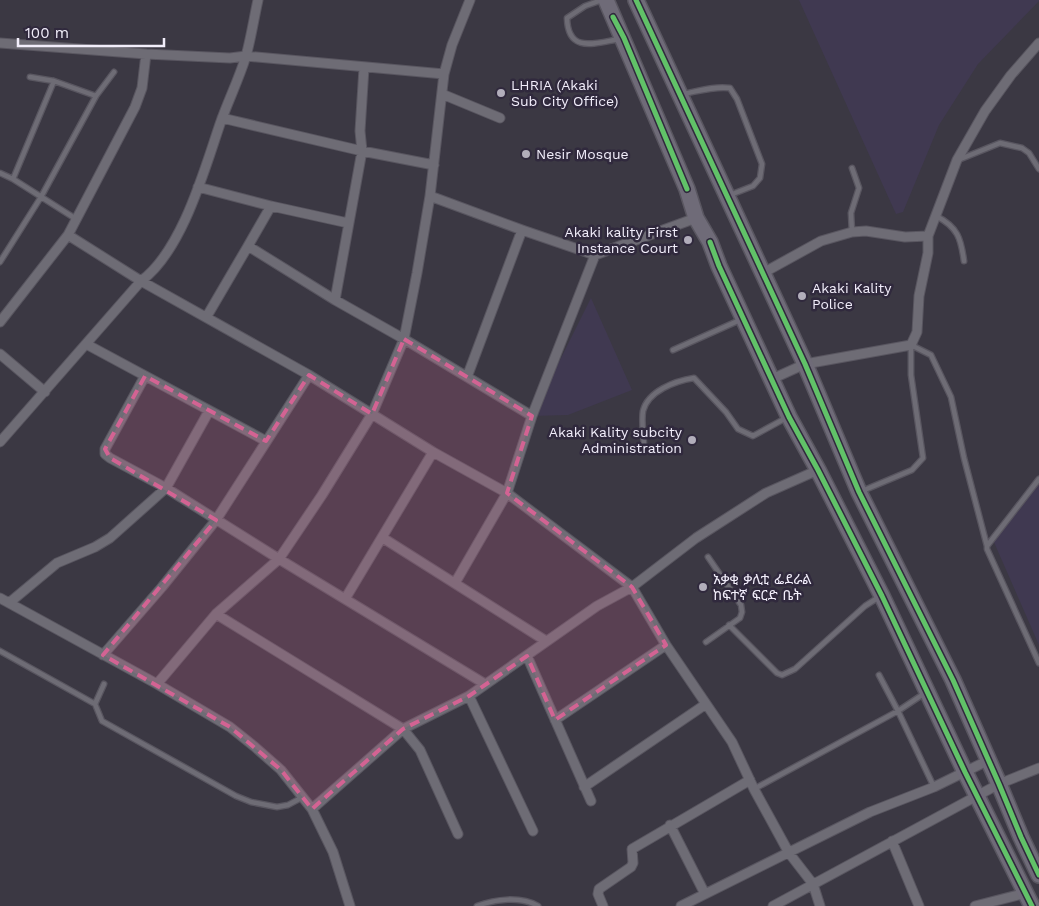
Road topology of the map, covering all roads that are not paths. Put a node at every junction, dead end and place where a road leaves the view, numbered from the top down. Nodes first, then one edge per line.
1 (258, 0) edge
2 (470, 0) edge
3 (605, 0) edge
4 (636, 0) edge
5 (624, 38) junction
6 (0, 43) edge
7 (1039, 43) edge
8 (146, 54) junction
9 (246, 56) junction
10 (364, 68) junction
11 (114, 72) dead end
12 (444, 74) junction
13 (30, 77) dead end
14 (54, 82) junction
15 (442, 94) junction
16 (679, 95) junction
17 (96, 96) junction
18 (222, 118) junction
19 (500, 118) dead end
20 (362, 151) junction
21 (957, 160) junction
22 (434, 165) junction
23 (852, 168) dead end
24 (1039, 169) edge
25 (0, 173) edge
26 (13, 179) junction
27 (198, 188) junction
28 (430, 196) junction
29 (726, 196) junction
30 (41, 197) junction
31 (271, 206) junction
32 (935, 215) junction
33 (696, 218) junction
34 (76, 219) junction
35 (348, 223) junction
36 (522, 230) junction
37 (852, 232) junction
38 (68, 235) junction
39 (928, 236) junction
40 (248, 246) junction
41 (595, 255) junction
42 (964, 261) dead end
43 (0, 262) edge
44 (763, 273) junction
45 (140, 281) junction
46 (335, 300) junction
47 (206, 316) junction
48 (744, 319) junction
49 (0, 322) edge
50 (404, 339) junction
51 (86, 344) junction
52 (911, 345) junction
53 (673, 350) dead end
54 (0, 354) edge
55 (804, 364) junction
56 (309, 375) junction
57 (145, 376) junction
58 (467, 377) junction
59 (772, 380) junction
60 (45, 392) junction
61 (209, 410) junction
62 (372, 414) junction
63 (532, 416) junction
64 (789, 417) junction
65 (266, 441) junction
66 (0, 442) edge
67 (644, 448) dead end
68 (433, 452) junction
69 (818, 470) junction
70 (1039, 479) edge
71 (166, 488) junction
72 (859, 492) junction
73 (507, 493) junction
74 (216, 520) junction
75 (384, 538) junction
76 (987, 546) junction
77 (708, 557) dead end
78 (279, 559) junction
79 (454, 583) junction
80 (632, 587) junction
81 (882, 596) junction
82 (0, 598) edge
83 (346, 599) junction
84 (9, 603) junction
85 (216, 614) junction
86 (730, 625) junction
87 (546, 641) junction
88 (706, 642) dead end
89 (666, 645) junction
90 (0, 651) edge
91 (103, 655) junction
92 (527, 656) junction
93 (1039, 662) edge
94 (879, 675) dead end
95 (104, 684) dead end
96 (157, 684) junction
97 (485, 684) junction
98 (926, 692) junction
99 (469, 696) junction
100 (95, 704) junction
101 (706, 704) junction
102 (898, 711) junction
103 (554, 720) junction
104 (403, 729) junction
105 (989, 760) junction
106 (1039, 768) edge
107 (965, 772) junction
108 (752, 784) junction
109 (999, 784) junction
110 (584, 787) junction
111 (934, 787) junction
112 (977, 796) junction
113 (303, 797) junction
114 (591, 802) dead end
115 (312, 809) junction
116 (670, 825) junction
117 (533, 831) dead end
118 (458, 834) dead end
119 (892, 841) junction
120 (789, 853) junction
121 (1039, 875) edge
122 (813, 884) junction
123 (705, 894) junction
124 (1029, 899) edge
125 (350, 906) edge
126 (477, 906) edge
127 (538, 906) edge
128 (603, 906) edge
129 (680, 906) edge
130 (773, 906) edge
131 (820, 906) edge
132 (919, 906) edge
133 (975, 906) edge

1 - 9 street
2 - 12 street
3 - 5 main road
3 - 5 lane
4 - 16 main road
5 - 33 main road
6 - 8 street
7 - 21 street
8 - 9 street
8 - 34 street
9 - 10 street
9 - 18 street
10 - 12 street
10 - 20 street
11 - 17 lane
12 - 15 street
13 - 14 lane
14 - 17 lane
14 - 26 lane
15 - 19 street
15 - 22 street
16 - 29 main road
16 - 29 lane
17 - 30 lane
18 - 20 street
18 - 27 street
20 - 22 street
20 - 35 street
21 - 24 lane
21 - 32 street
22 - 28 street
23 - 37 lane
25 - 26 lane
26 - 30 lane
27 - 31 street
27 - 45 street
28 - 36 street
28 - 50 street
29 - 44 main road
30 - 34 lane
30 - 43 lane
31 - 35 street
31 - 40 street
32 - 39 street
32 - 42 lane
33 - 41 street
33 - 48 main road
34 - 38 street
35 - 46 street
36 - 41 street
36 - 58 street
37 - 39 street
37 - 44 street
38 - 45 street
38 - 49 street
39 - 52 street
40 - 46 street
40 - 47 street
41 - 63 street
44 - 55 main road
45 - 47 street
45 - 51 street
46 - 50 street
47 - 56 street
48 - 53 lane
48 - 59 main road
50 - 58 street
50 - 62 street
51 - 57 street
51 - 60 street
52 - 55 street
52 - 72 lane
52 - 76 lane
54 - 60 street
55 - 59 street
55 - 72 main road
56 - 62 street
56 - 65 street
57 - 61 street
57 - 71 street
58 - 63 street
59 - 64 main road
60 - 66 street
61 - 65 street
61 - 71 street
62 - 68 street
62 - 78 street
63 - 73 street
64 - 67 lane
64 - 69 main road
65 - 74 street
68 - 73 street
68 - 75 street
69 - 80 street
69 - 81 main road
70 - 76 lane
71 - 74 street
71 - 84 street
72 - 105 main road
73 - 79 street
73 - 80 street
74 - 78 street
74 - 91 street
75 - 79 street
75 - 83 street
76 - 93 lane
77 - 86 lane
78 - 83 street
78 - 85 street
79 - 87 street
80 - 87 street
80 - 89 street
81 - 86 lane
81 - 98 main road
82 - 84 street
83 - 97 street
84 - 91 street
85 - 96 street
85 - 104 street
86 - 88 lane
87 - 92 street
89 - 101 street
89 - 103 street
90 - 100 lane
91 - 96 street
92 - 97 street
92 - 103 street
94 - 102 lane
95 - 100 lane
96 - 113 street
97 - 99 street
98 - 102 lane
98 - 107 main road
99 - 104 street
99 - 117 street
100 - 113 lane
101 - 108 street
101 - 110 street
102 - 108 lane
102 - 111 lane
103 - 110 street
104 - 115 street
104 - 118 street
105 - 107 street
105 - 109 main road
106 - 109 street
107 - 111 street
107 - 112 main road
108 - 116 street
108 - 120 street
109 - 112 street
109 - 121 main road
110 - 114 street
111 - 120 street
112 - 119 street
112 - 124 main road
113 - 115 street
115 - 125 street
116 - 123 street
116 - 128 street
119 - 122 street
119 - 132 street
120 - 122 street
120 - 123 street
122 - 130 street
122 - 131 street
123 - 129 street
124 - 133 street
126 - 127 lane

